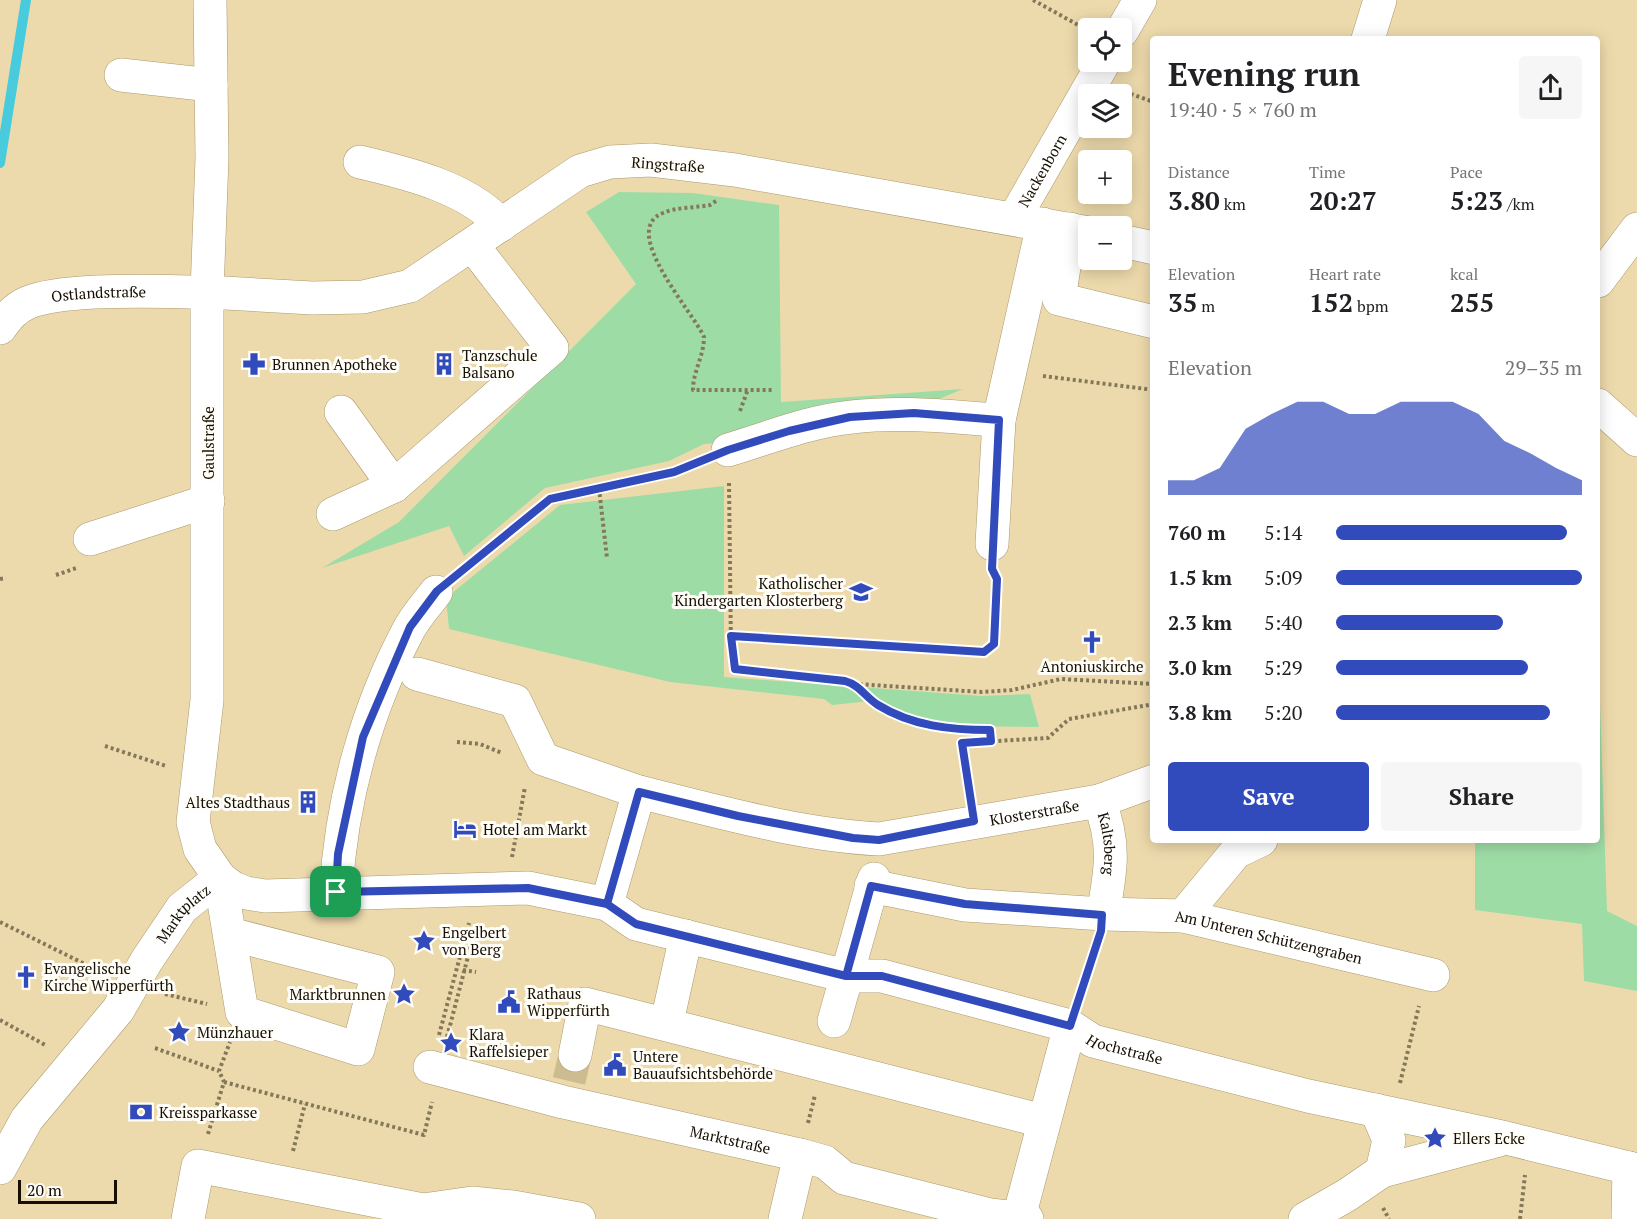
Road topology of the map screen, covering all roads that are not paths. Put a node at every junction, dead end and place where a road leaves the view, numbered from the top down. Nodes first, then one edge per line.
1 (210, 0) edge
2 (1140, 0) edge
3 (1380, 0) edge
4 (1130, 18) edge
5 (1369, 36) edge
6 (1101, 72) edge
7 (121, 75) dead end
8 (211, 85) junction
9 (360, 162) dead end
10 (501, 225) junction
11 (1054, 226) edge
12 (1637, 229) edge
13 (1132, 243) edge
14 (473, 246) junction
15 (1150, 247) edge
16 (1600, 278) edge
17 (207, 292) junction
18 (1150, 321) edge
19 (0, 328) edge
20 (1600, 407) edge
21 (341, 412) dead end
22 (999, 420) junction
23 (1637, 440) edge
24 (728, 450) road end
25 (394, 486) junction
26 (208, 501) junction
27 (333, 514) dead end
28 (90, 539) dead end
29 (992, 544) road end
30 (436, 592) road end
31 (417, 674) dead end
32 (1150, 782) edge
33 (639, 792) junction
34 (1100, 801) junction
35 (1255, 843) edge
36 (220, 878) junction
37 (479, 888) joint
38 (336, 892) junction
39 (607, 904) junction
40 (1102, 915) junction
41 (1183, 916) junction
42 (230, 934) junction
43 (686, 936) junction
44 (1430, 974) road end
45 (846, 976) junction
46 (669, 1013) dead end
47 (1070, 1026) junction
48 (828, 1045) junction
49 (441, 1060) road end
50 (569, 1079) junction
51 (1376, 1110) junction
52 (1043, 1121) junction
53 (1517, 1142) junction
54 (800, 1155) junction
55 (0, 1168) edge
56 (1633, 1169) edge
57 (1382, 1171) junction
58 (1023, 1218) edge
59 (188, 1219) edge
60 (579, 1219) edge
61 (784, 1219) edge
62 (1305, 1219) edge
63 (1628, 1219) edge

1 - 8 street, Gaulstraße
2 - 4 street
3 - 5 street
6 - 11 street, Nackenborn
7 - 8 street
8 - 17 street, Gaulstraße
9 - 10 street
10 - 11 street, Ringstraße
10 - 14 street, Ringstraße
11 - 18 street
11 - 22 street
12 - 16 street
13 - 15 street
14 - 17 street, Ringstraße
14 - 25 street
17 - 19 street, Ostlandstraße
17 - 26 street, Gaulstraße
20 - 23 street
21 - 25 street
22 - 24 street
22 - 29 street
25 - 27 street
26 - 28 street
26 - 36 street, Gaulstraße
30 - 38 street
31 - 33 street, Klosterstraße
32 - 34 street, Klosterstraße
33 - 34 street, Klosterstraße
33 - 39 street
34 - 40 street, Kaltsberg
35 - 41 street
36 - 38 street, Marktplatz
36 - 42 street
36 - 55 street, Marktplatz
37 - 38 street, Marktplatz
37 - 39 street, Hochstraße
39 - 43 street, Hochstraße
40 - 41 street, Am Unteren Schützengraben
40 - 45 street, Am Unteren Schützengraben
41 - 44 street, Am Unteren Schützengraben
42 - 42 street
43 - 45 street, Hochstraße
43 - 46 street
45 - 47 street, Hochstraße
45 - 48 street
47 - 51 street, Hochstraße
47 - 52 street
48 - 50 street
48 - 52 street
49 - 50 street, Marktstraße
50 - 54 street, Marktstraße
51 - 53 street, Hochstraße
51 - 57 street
52 - 58 street
53 - 56 street, Hochstraße
53 - 57 street
54 - 58 street, Marktstraße
54 - 61 street
56 - 63 street
57 - 62 street
59 - 60 street

